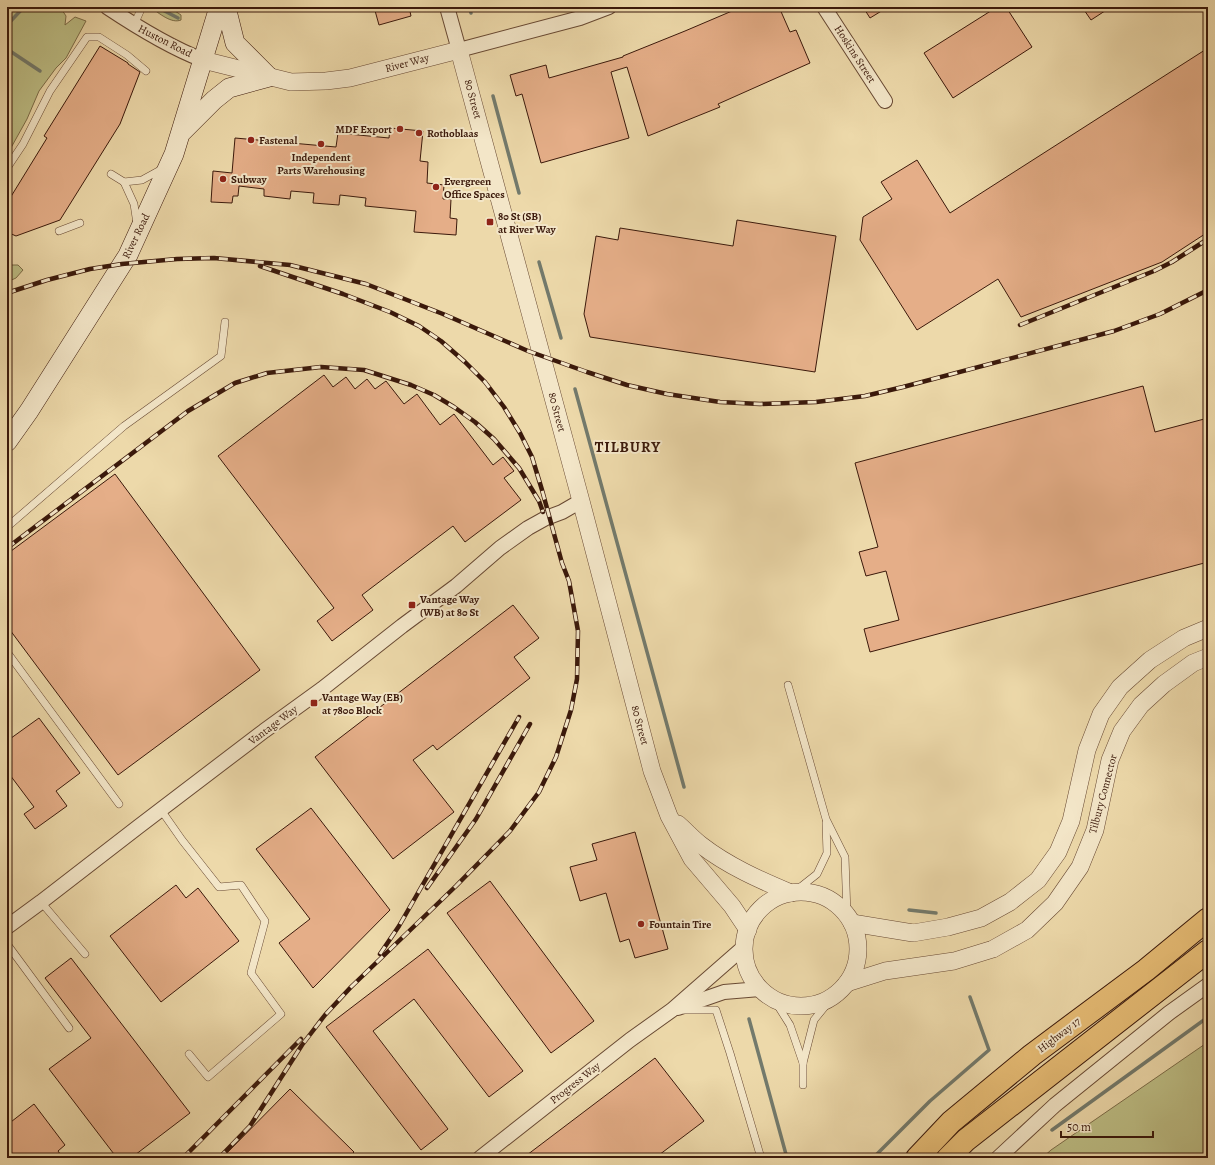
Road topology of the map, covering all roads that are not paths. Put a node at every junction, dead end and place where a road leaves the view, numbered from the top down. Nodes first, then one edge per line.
1 (107, 7) edge
2 (218, 7) edge
3 (226, 7) edge
4 (447, 7) edge
5 (608, 7) edge
6 (824, 7) edge
7 (142, 9) edge
8 (134, 25) junction
9 (460, 50) junction
10 (204, 60) junction
11 (146, 71) dead end
12 (269, 77) junction
13 (885, 101) dead end
14 (181, 134) junction
15 (169, 165) junction
16 (7, 168) edge
17 (111, 174) dead end
18 (124, 182) junction
19 (80, 223) dead end
20 (59, 232) dead end
21 (138, 232) junction
22 (225, 322) dead end
23 (7, 442) edge
24 (581, 501) junction
25 (7, 527) edge
26 (1208, 628) edge
27 (7, 652) edge
28 (1208, 657) edge
29 (788, 685) dead end
30 (119, 804) dead end
31 (160, 810) junction
32 (669, 816) junction
33 (826, 819) junction
34 (792, 893) junction
35 (41, 902) junction
36 (1208, 914) edge
37 (850, 919) junction
38 (1208, 919) edge
39 (7, 927) edge
40 (748, 930) junction
41 (7, 944) edge
42 (744, 947) junction
43 (1174, 947) junction
44 (1208, 951) edge
45 (85, 954) dead end
46 (1208, 985) edge
47 (841, 988) junction
48 (767, 993) junction
49 (672, 1010) junction
50 (69, 1028) dead end
51 (189, 1054) dead end
52 (803, 1063) junction
53 (803, 1085) dead end
54 (480, 1158) edge
55 (761, 1158) edge
56 (917, 1158) edge
57 (948, 1158) edge
58 (998, 1158) edge

1 - 8 street, Huston Road
2 - 10 main road, River Road
3 - 12 main road
4 - 9 street, 80 Street
5 - 9 street, River Way
6 - 13 street, Hoskins Street
7 - 8 lane
8 - 10 street, Huston Road
9 - 12 street, River Way
9 - 24 street, 80 Street
10 - 12 street, River Way
10 - 14 main road, River Road
11 - 16 lane
12 - 14 main road
14 - 15 main road, River Road
15 - 18 lane
15 - 21 main road, River Road
17 - 18 lane
18 - 21 lane
19 - 20 lane
21 - 23 main road, River Road
22 - 25 lane
24 - 31 street, Vantage Way
24 - 32 street, 80 Street
26 - 37 street
27 - 30 lane
28 - 47 street, Tilbury Connector
29 - 33 lane
31 - 35 street, Vantage Way
31 - 51 lane
32 - 34 street, 80 Street
32 - 40 street, 80 Street
33 - 34 lane
33 - 37 lane
34 - 37 street
34 - 40 street
35 - 39 street, Vantage Way
35 - 45 lane
36 - 43 highway
37 - 47 street
38 - 43 highway, Highway 17
40 - 42 street
41 - 50 lane
42 - 48 street
42 - 49 street, Progress Way
43 - 56 highway, Highway 17
44 - 57 highway
46 - 58 street
47 - 48 street
47 - 52 lane
48 - 49 street, Progress Way
48 - 52 lane
49 - 54 street, Progress Way
49 - 55 lane
52 - 53 lane

